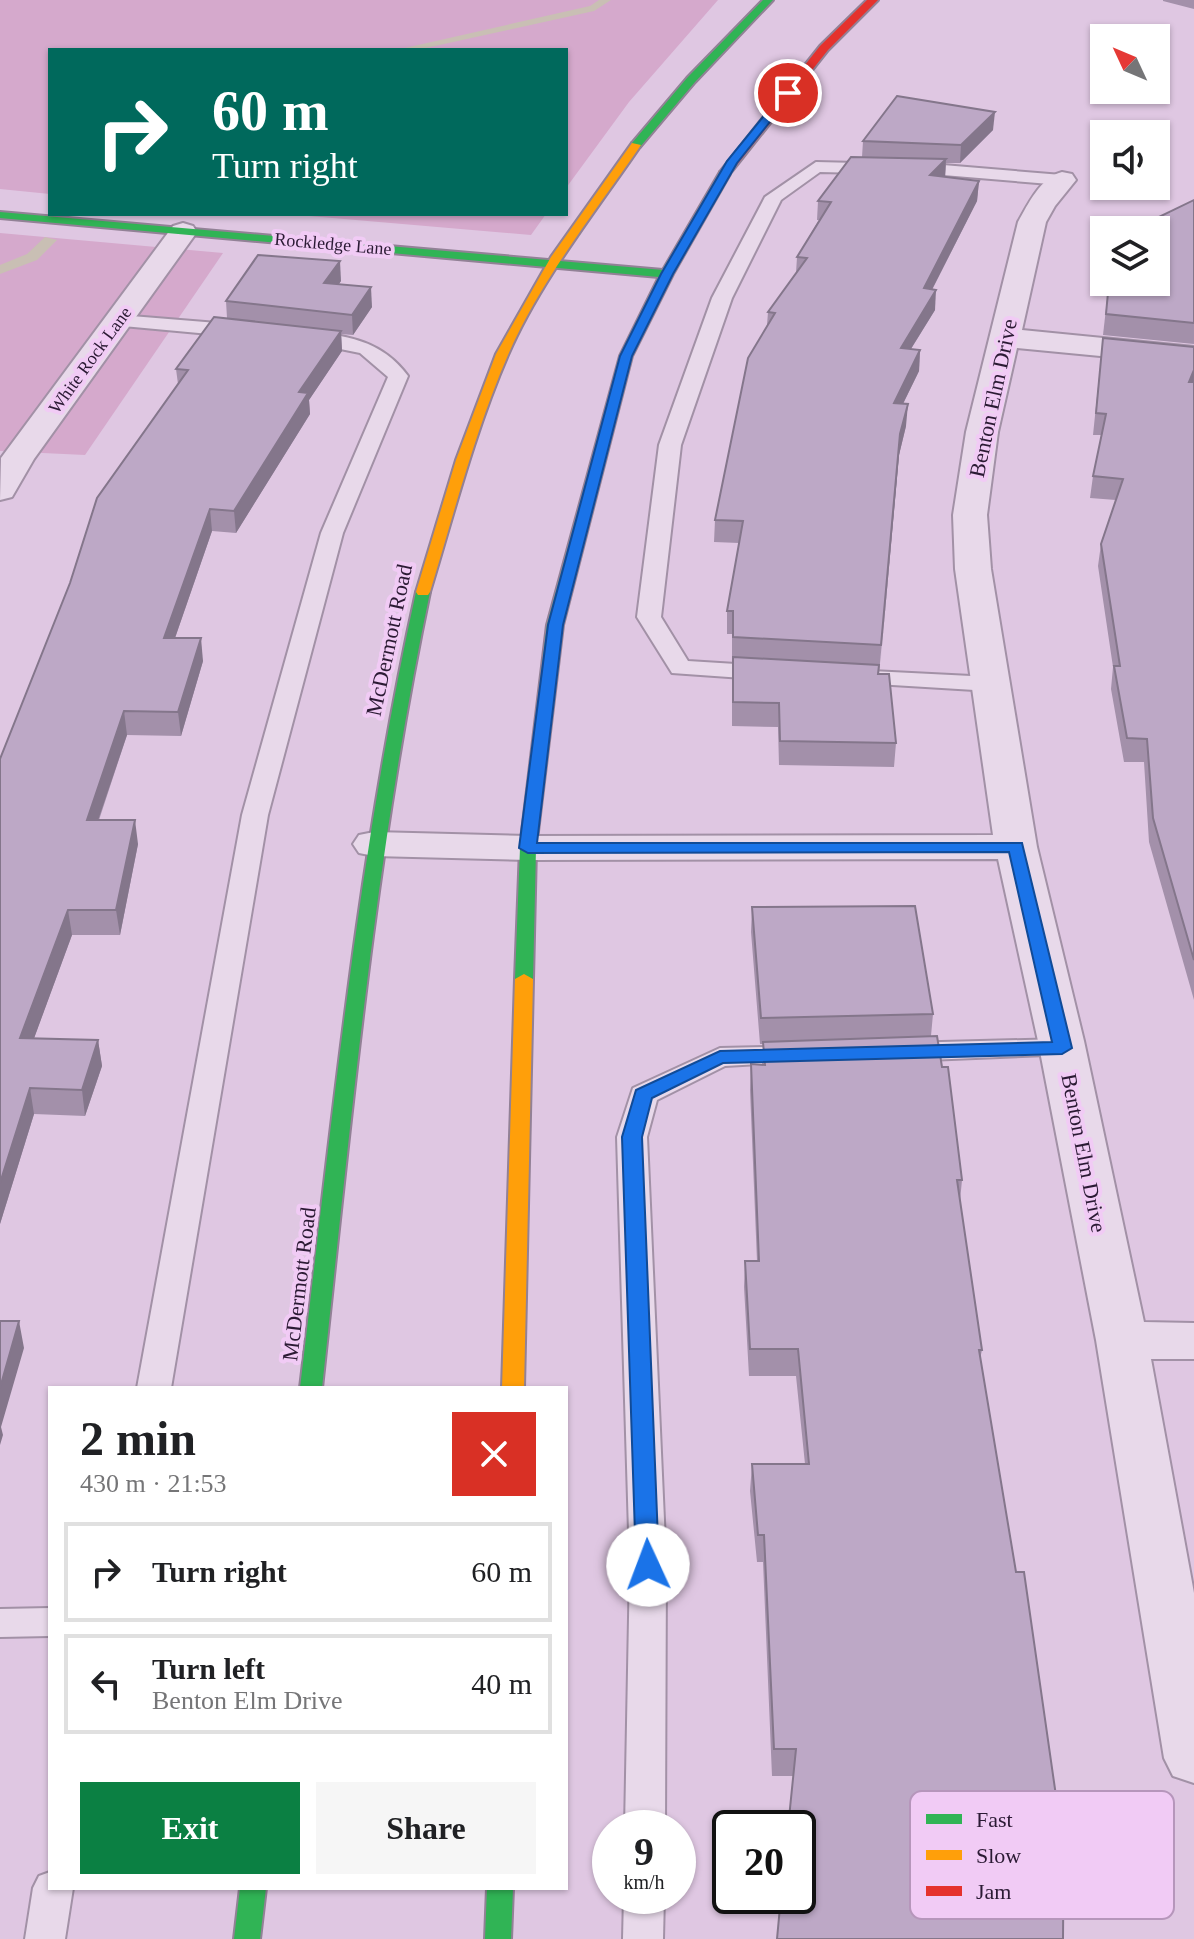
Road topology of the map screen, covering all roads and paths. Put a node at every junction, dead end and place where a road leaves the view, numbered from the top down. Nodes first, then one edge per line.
1 (768, 0) edge
2 (873, 0) edge
3 (1062, 180) joint
4 (0, 215) edge
5 (183, 232) junction
6 (552, 264) junction
7 (667, 274) junction
8 (119, 321) junction
9 (1006, 338) junction
10 (1194, 356) edge
11 (9, 458) edge
12 (0, 490) edge
13 (789, 674) edge
14 (835, 676) edge
15 (991, 684) junction
16 (374, 844) junction
17 (1016, 847) junction
18 (528, 848) junction
19 (1062, 1048) junction
20 (876, 1053) edge
21 (829, 1054) edge
22 (1122, 1340) junction
23 (1194, 1341) edge
24 (154, 1386) edge
25 (311, 1386) edge
26 (513, 1386) edge
27 (48, 1622) edge
28 (0, 1623) edge
29 (1194, 1756) edge
30 (645, 1810) edge
31 (53, 1890) edge
32 (253, 1890) edge
33 (500, 1890) edge
34 (644, 1914) edge
35 (45, 1939) edge
36 (247, 1939) edge
37 (498, 1939) edge
38 (643, 1939) edge

1 - 6 main road, McDermott Road
2 - 7 main road
3 - 9 street, Benton Elm Drive
3 - 13 lane
4 - 5 main road, Rockledge Lane
5 - 6 main road, Rockledge Lane
5 - 8 street, White Rock Lane
6 - 7 main road, Rockledge Lane
6 - 16 main road, McDermott Road
7 - 18 main road
8 - 11 street, White Rock Lane
8 - 24 lane
9 - 10 street
9 - 15 street, Benton Elm Drive
11 - 12 street, White Rock Lane
14 - 15 lane
15 - 17 street, Benton Elm Drive
16 - 18 street
16 - 25 main road, McDermott Road
17 - 18 street
17 - 19 street, Benton Elm Drive
18 - 26 main road
19 - 20 lane
19 - 22 street, Benton Elm Drive
21 - 30 lane
22 - 23 street
22 - 29 street, Benton Elm Drive
27 - 28 lane
31 - 35 lane
32 - 36 main road
33 - 37 main road
34 - 38 lane

